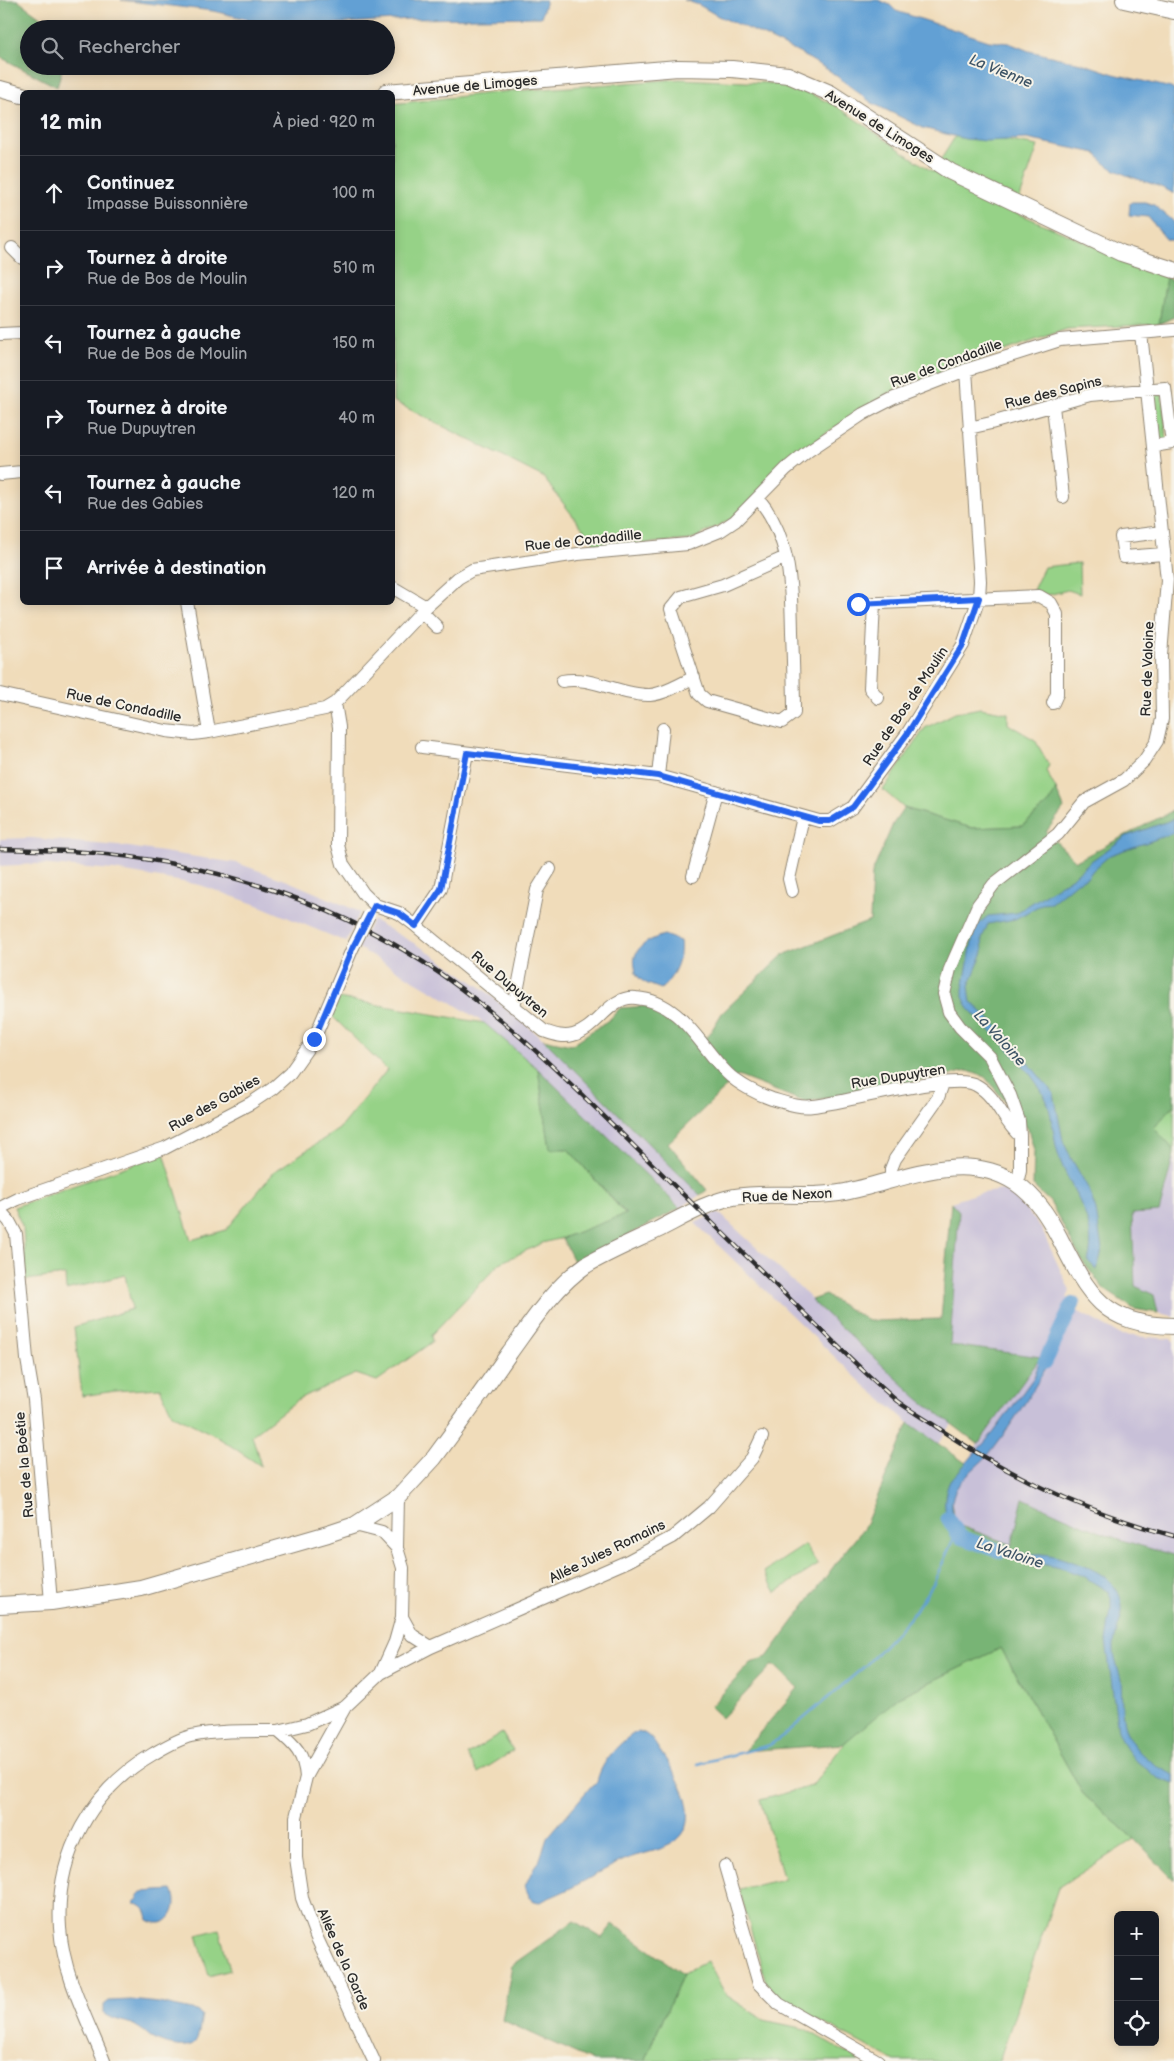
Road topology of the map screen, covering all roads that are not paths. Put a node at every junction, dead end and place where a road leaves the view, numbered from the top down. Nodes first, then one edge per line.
1 (1124, 0) edge
2 (1174, 10) edge
3 (0, 89) edge
4 (395, 91) edge
5 (20, 94) edge
6 (12, 248) dead end
7 (20, 256) edge
8 (1174, 270) edge
9 (1174, 330) edge
10 (20, 333) edge
11 (1141, 333) junction
12 (0, 334) edge
13 (966, 370) junction
14 (1146, 389) junction
15 (1053, 406) junction
16 (969, 428) junction
17 (1153, 446) junction
18 (20, 472) edge
19 (0, 474) edge
20 (1063, 497) dead end
21 (758, 498) junction
22 (1162, 532) junction
23 (1164, 554) junction
24 (786, 557) junction
25 (395, 589) edge
26 (979, 598) junction
27 (874, 603) junction
28 (858, 604) dead end
29 (188, 605) edge
30 (424, 609) junction
31 (437, 627) dead end
32 (694, 677) junction
33 (562, 681) dead end
34 (0, 694) edge
35 (878, 698) dead end
36 (335, 703) junction
37 (1054, 703) dead end
38 (663, 729) dead end
39 (210, 732) junction
40 (422, 747) dead end
41 (467, 753) junction
42 (658, 776) junction
43 (716, 792) junction
44 (803, 817) junction
45 (550, 869) dead end
46 (693, 876) dead end
47 (792, 891) dead end
48 (372, 910) junction
49 (416, 926) junction
50 (514, 1007) junction
51 (943, 1084) junction
52 (1020, 1136) junction
53 (891, 1180) junction
54 (1017, 1184) junction
55 (0, 1209) edge
56 (1174, 1326) edge
57 (762, 1437) dead end
58 (398, 1498) junction
59 (376, 1513) junction
60 (355, 1525) junction
61 (382, 1532) junction
62 (397, 1548) junction
63 (51, 1602) junction
64 (0, 1605) edge
65 (402, 1617) junction
66 (431, 1647) junction
67 (381, 1673) junction
68 (345, 1706) junction
69 (278, 1732) junction
70 (306, 1777) junction
71 (726, 1866) dead end
72 (104, 2061) edge
73 (374, 2061) edge
74 (878, 2061) edge

1 - 2 main road
3 - 5 main road
4 - 8 main road, Avenue de Limoges
6 - 7 street
9 - 11 street, Rue de Condadille
10 - 12 street
11 - 13 street, Rue de Condadille
11 - 14 street, Rue de Valoine
13 - 16 street, Rue de Bos de Moulin
13 - 21 street, Rue de Condadille
14 - 15 street, Rue des Sapins
14 - 17 street, Rue de Valoine
14 - 17 street
15 - 16 street, Rue des Sapins
15 - 20 street
16 - 26 street, Rue de Bos de Moulin
17 - 22 street, Rue de Valoine
18 - 19 street
21 - 24 street
21 - 30 street, Rue de Condadille
22 - 23 street, Rue de Valoine
22 - 23 street
23 - 52 street, Rue de Valoine
24 - 32 street
24 - 32 street
25 - 30 street
26 - 27 street
26 - 37 street
26 - 44 street, Rue de Bos de Moulin
27 - 28 street
27 - 35 street
29 - 39 street
30 - 31 street
30 - 36 street, Rue de Condadille
32 - 33 street
34 - 39 street, Rue de Condadille
36 - 39 street, Rue de Condadille
36 - 48 street, Rue Dupuytren
38 - 42 street
40 - 41 street, Rue de Bos de Moulin
41 - 42 street, Rue de Bos de Moulin
41 - 49 street
42 - 43 street, Rue de Bos de Moulin
43 - 44 street, Rue de Bos de Moulin
43 - 46 street
44 - 47 street
45 - 50 street
48 - 49 street, Rue Dupuytren
48 - 55 street, Rue des Gabies, bridge
49 - 50 street, Rue Dupuytren
50 - 51 street, Rue Dupuytren
51 - 52 street, Rue Dupuytren
51 - 53 street
52 - 54 street, Rue de Valoine
53 - 54 main road, Rue de Nexon
53 - 58 main road, Rue de Nexon
54 - 56 main road, Rue de Nexon
55 - 63 street, Rue de la Boétie
57 - 66 street, Allée Jules Romains
58 - 59 main road, Rue de Nexon
58 - 62 street, Allée de la Garde
59 - 60 main road, Rue de Nexon
59 - 61 street, Allée de la Garde
60 - 61 street
60 - 63 main road, Rue de Nexon
61 - 62 street, Allée de la Garde
62 - 65 street, Allée de la Garde
63 - 64 main road, Rue de Nexon
65 - 66 street
65 - 67 street, Allée de la Garde
66 - 67 street, Allée Jules Romains
67 - 68 street, Allée de la Garde
68 - 69 street, Allée de la Garde
68 - 70 street, Allée de la Garde
69 - 70 street, Allée de la Garde
69 - 72 street, Allée de la Garde
70 - 73 street, Allée de la Garde
71 - 74 street

